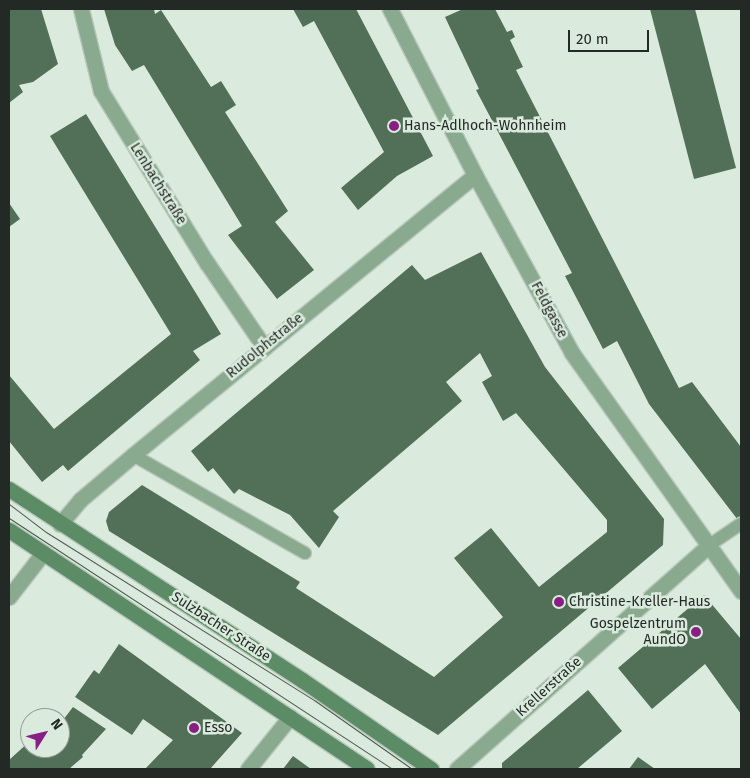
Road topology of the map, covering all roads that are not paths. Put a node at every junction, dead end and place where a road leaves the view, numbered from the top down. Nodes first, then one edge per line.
1 (81, 9) edge
2 (390, 9) edge
3 (475, 174) junction
4 (264, 347) junction
5 (133, 455) junction
6 (9, 489) edge
7 (60, 524) junction
8 (741, 524) edge
9 (9, 530) edge
10 (708, 546) junction
11 (43, 553) junction
12 (306, 553) dead end
13 (741, 591) edge
14 (9, 597) edge
15 (290, 717) junction
16 (248, 769) edge
17 (367, 769) edge
18 (431, 769) edge
19 (457, 769) edge

1 - 4 street, Lenbachstraße
2 - 3 street, Feldgasse
3 - 4 street, Rudolphstraße
3 - 10 street, Feldgasse
4 - 5 street, Rudolphstraße
5 - 7 street, Rudolphstraße
5 - 12 lane
6 - 7 main road, Sulzbacher Straße
7 - 18 main road, Sulzbacher Straße
8 - 10 lane
9 - 11 main road
10 - 13 street, Feldgasse
10 - 19 street, Krellerstraße
11 - 14 street
11 - 15 main road
15 - 16 street
15 - 17 main road

